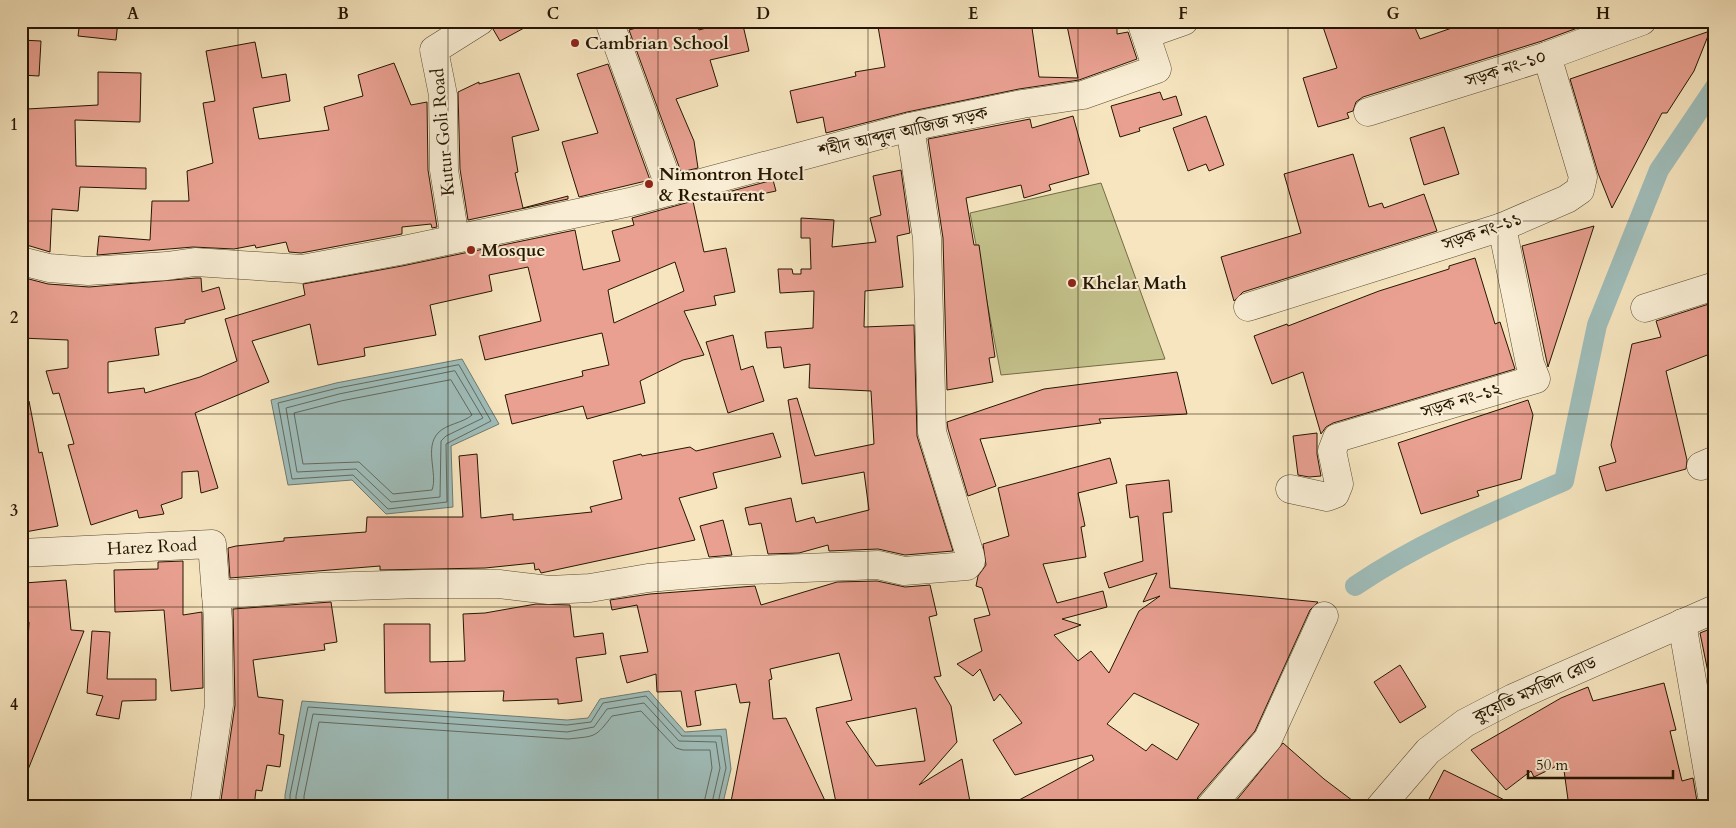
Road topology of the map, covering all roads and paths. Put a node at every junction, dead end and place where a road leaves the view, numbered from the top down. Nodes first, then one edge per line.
1 (480, 21) edge
2 (609, 21) edge
3 (1184, 21) edge
4 (1642, 21) edge
5 (1144, 27) edge
6 (1547, 56) junction
7 (1368, 112) dead end
8 (910, 127) junction
9 (671, 191) junction
10 (1502, 227) junction
11 (455, 238) junction
12 (21, 261) edge
13 (1715, 286) edge
14 (1248, 308) dead end
15 (1645, 308) dead end
16 (1290, 489) dead end
17 (21, 553) edge
18 (216, 595) junction
19 (1715, 609) edge
20 (1324, 616) dead end
21 (1682, 623) junction
22 (204, 807) edge
23 (1210, 807) edge
24 (1380, 807) edge
25 (1714, 807) edge

1 - 11 street, Kutur Goli Road
2 - 9 street
3 - 5 street
4 - 6 street, সড়ক নং-১০
5 - 8 street, শহীদ আব্দুল আজিজ সড়ক
6 - 7 street, সড়ক নং-১০
6 - 10 street, সড়ক নং-১১
8 - 9 street, শহীদ আব্দুল আজিজ সড়ক
8 - 18 street
9 - 11 street, শহীদ আব্দুল আজিজ সড়ক
10 - 14 street, সড়ক নং-১১
10 - 16 street, সড়ক নং-১২
11 - 12 street, শহীদ আব্দুল আজিজ সড়ক
13 - 15 street
17 - 18 street, Harez Road
18 - 22 street, Harez Road
19 - 21 street, কুয়েতি মসজিদ রোড
20 - 23 street
21 - 24 street, কুয়েতি মসজিদ রোড
21 - 25 street

